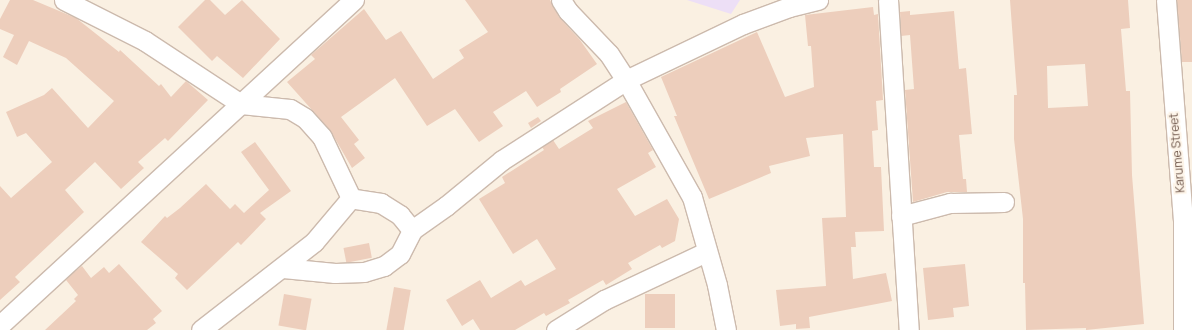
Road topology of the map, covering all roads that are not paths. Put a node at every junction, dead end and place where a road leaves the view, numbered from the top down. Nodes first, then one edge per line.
1 (64, 0) edge
2 (354, 0) edge
3 (560, 0) edge
4 (818, 0) edge
5 (888, 0) edge
6 (1166, 0) edge
7 (626, 80) junction
8 (241, 104) junction
9 (351, 198) junction
10 (1004, 202) dead end
11 (901, 216) junction
12 (412, 230) junction
13 (706, 252) junction
14 (283, 268) junction
15 (0, 325) edge
16 (201, 330) edge
17 (556, 330) edge
18 (726, 330) edge
19 (909, 330) edge
20 (1183, 330) edge

1 - 8 street
2 - 8 street
3 - 7 street
4 - 7 street
5 - 11 street
6 - 20 street, Karume Street
7 - 12 street
7 - 13 street
8 - 9 street
8 - 15 street
9 - 12 street
9 - 14 street
10 - 11 street
11 - 19 street
12 - 14 street
13 - 17 street
13 - 18 street
14 - 16 street

